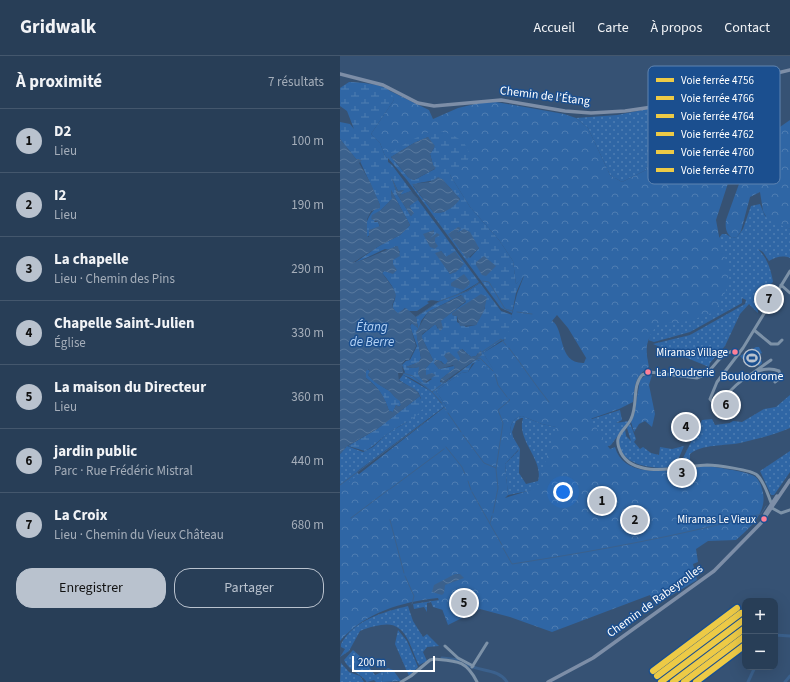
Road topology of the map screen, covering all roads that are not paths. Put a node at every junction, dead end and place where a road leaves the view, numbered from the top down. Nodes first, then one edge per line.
1 (790, 70) edge
2 (780, 72) edge
3 (340, 74) edge
4 (648, 108) edge
5 (790, 271) edge
6 (781, 285) junction
7 (790, 293) edge
8 (754, 330) junction
9 (782, 340) dead end
10 (739, 354) junction
11 (770, 360) dead end
12 (749, 376) junction
13 (775, 382) dead end
14 (714, 403) junction
15 (734, 415) dead end
16 (790, 479) edge
17 (771, 505) junction
18 (790, 510) edge
19 (752, 533) junction
20 (487, 643) dead end
21 (445, 646) dead end
22 (473, 666) junction
23 (470, 670) junction
24 (401, 682) edge
25 (477, 682) edge
26 (548, 682) edge

1 - 2 main road, Chemin de l’Étang
3 - 4 main road, Chemin de l’Étang
5 - 6 street
6 - 7 street
6 - 8 street
8 - 9 street
8 - 10 street
10 - 14 street
10 - 17 street
11 - 12 street
12 - 13 street
12 - 14 street
14 - 15 street
16 - 17 main road, Chemin de Rabeyrolles
16 - 17 main road, Chemin de Rabeyrolles
17 - 18 street
17 - 19 main road, Chemin de Rabeyrolles
17 - 19 main road, Chemin de Rabeyrolles
19 - 26 main road, Chemin de Rabeyrolles
20 - 22 street
21 - 22 street
22 - 23 street
23 - 24 street
23 - 25 street

